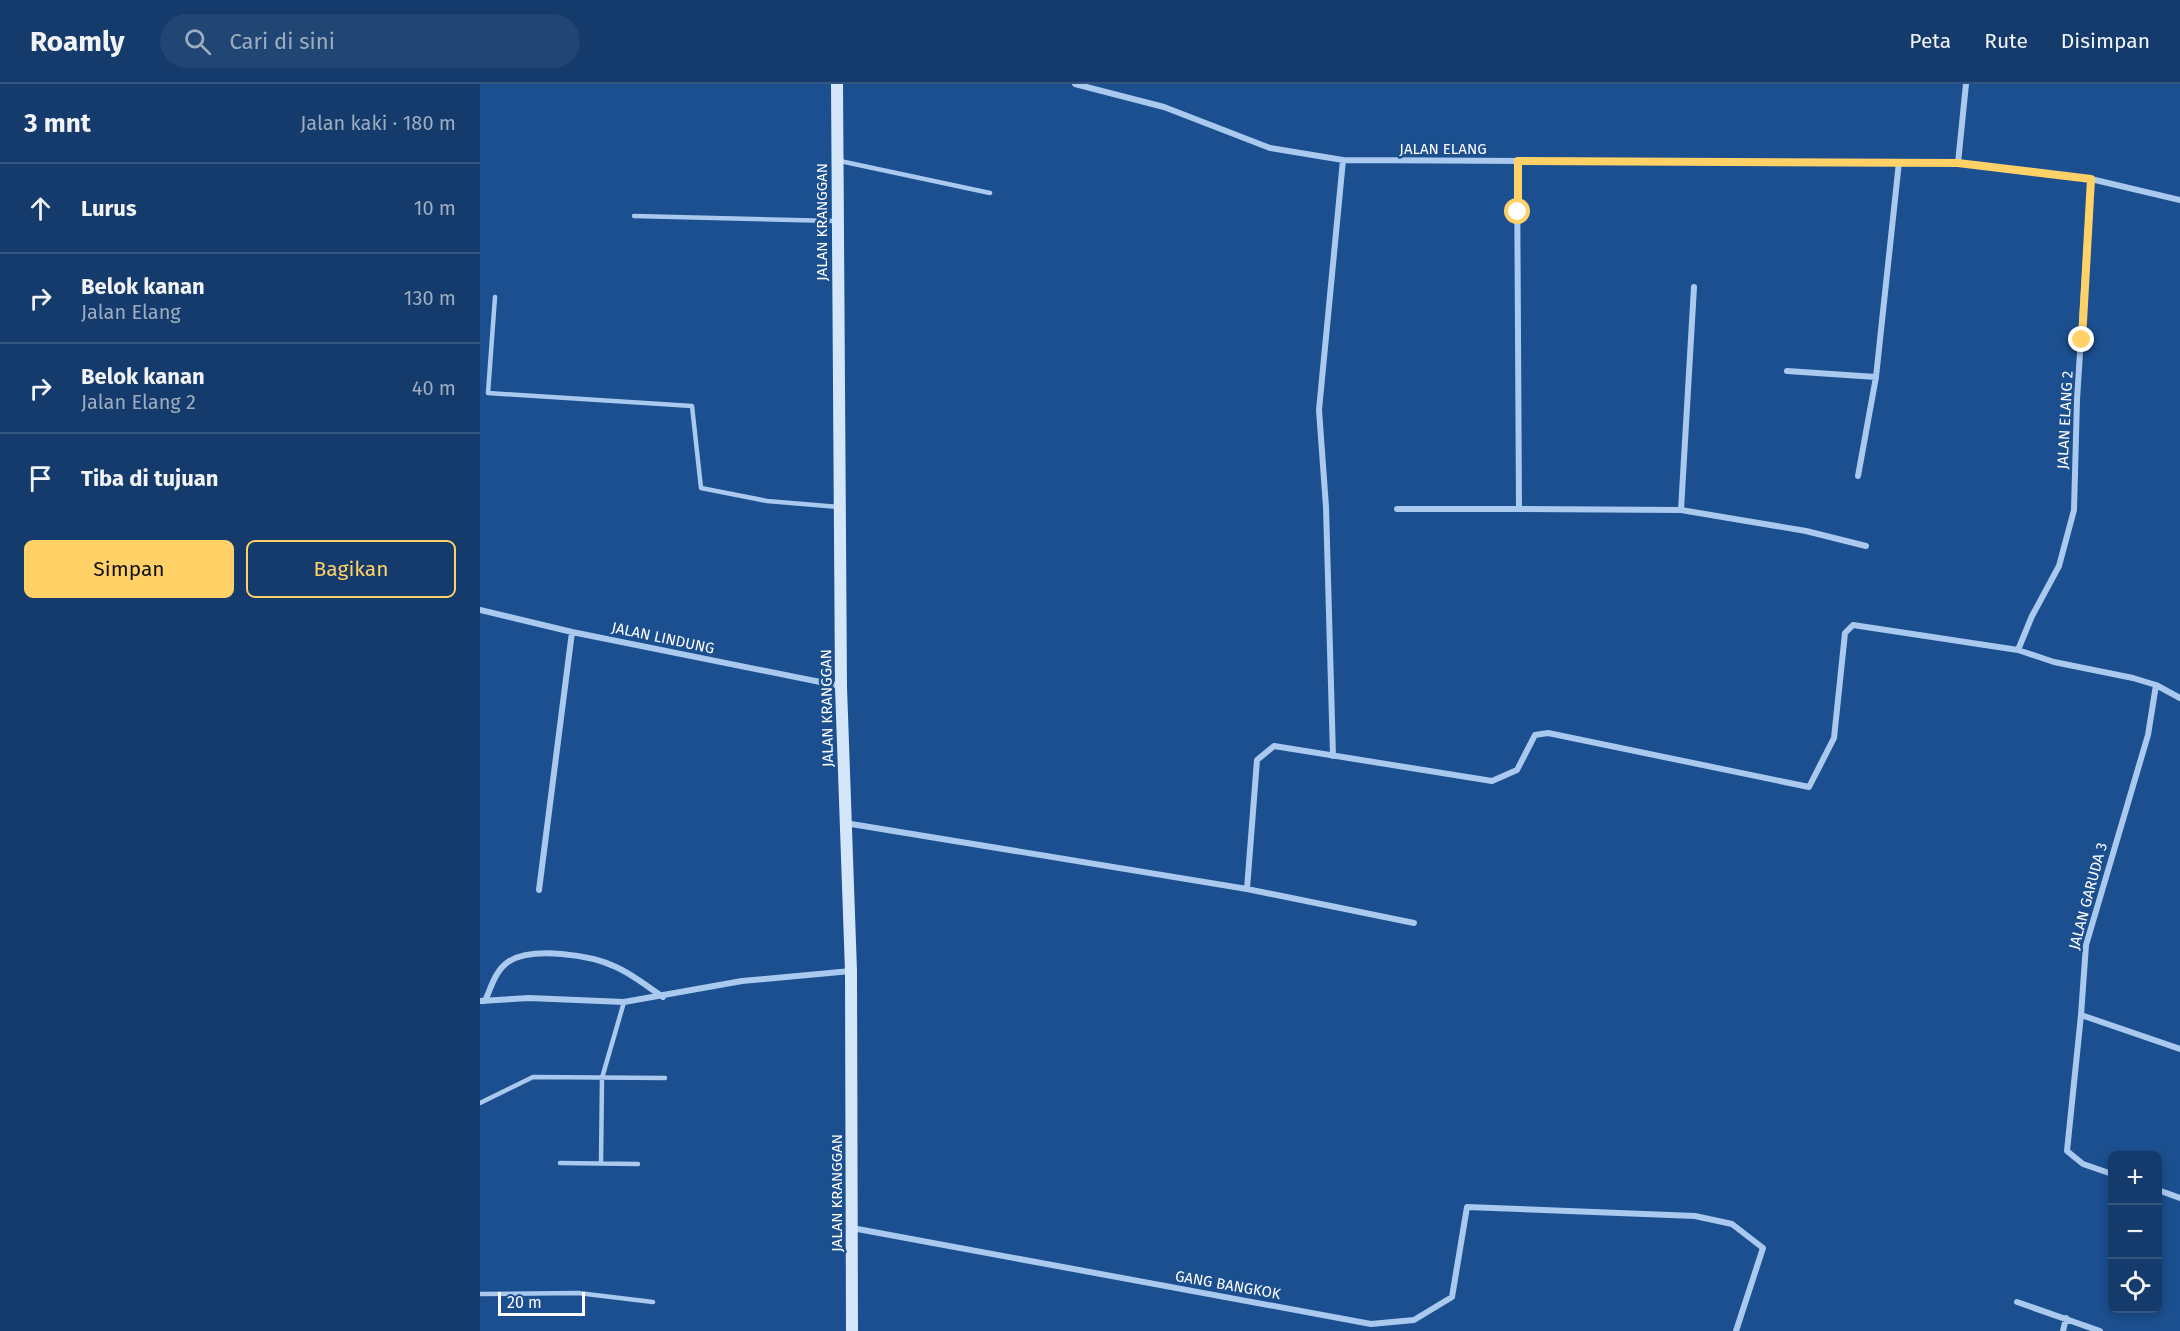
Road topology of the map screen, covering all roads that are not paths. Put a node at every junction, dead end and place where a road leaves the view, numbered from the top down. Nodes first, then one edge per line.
1 (837, 84) edge
2 (1075, 84) edge
3 (1966, 84) edge
4 (836, 160) junction
5 (1343, 160) junction
6 (1518, 161) junction
7 (1899, 162) junction
8 (1958, 163) junction
9 (2091, 179) junction
10 (990, 193) dead end
11 (2180, 200) edge
12 (634, 216) dead end
13 (837, 221) junction
14 (1694, 286) dead end
15 (495, 297) dead end
16 (1787, 371) dead end
17 (1876, 377) junction
18 (1858, 476) dead end
19 (840, 507) junction
20 (1397, 508) dead end
21 (1519, 509) junction
22 (1681, 510) junction
23 (1866, 546) dead end
24 (480, 609) edge
25 (572, 632) junction
26 (2018, 650) junction
27 (2156, 685) junction
28 (841, 687) junction
29 (2180, 698) edge
30 (1333, 756) junction
31 (844, 823) junction
32 (539, 890) dead end
33 (1247, 890) junction
34 (1414, 923) dead end
35 (851, 971) junction
36 (663, 997) junction
37 (483, 1001) edge
38 (624, 1002) junction
39 (2082, 1015) junction
40 (2180, 1049) edge
41 (602, 1078) junction
42 (665, 1078) dead end
43 (480, 1103) edge
44 (560, 1163) dead end
45 (601, 1163) junction
46 (638, 1164) dead end
47 (2108, 1173) edge
48 (2162, 1192) edge
49 (2180, 1197) edge
50 (852, 1228) junction
51 (480, 1294) edge
52 (653, 1302) dead end
53 (2017, 1302) dead end
54 (2066, 1318) junction
55 (852, 1331) edge
56 (1736, 1331) edge
57 (2063, 1331) edge
58 (2100, 1331) edge

1 - 4 main road, JALAN KRANGGAN
2 - 5 street, JALAN ELANG
3 - 8 street
4 - 10 lane
4 - 13 main road, JALAN KRANGGAN
5 - 6 street, JALAN ELANG
5 - 30 street
6 - 7 street, JALAN ELANG
6 - 21 street
7 - 8 street, JALAN ELANG
7 - 17 street
8 - 9 street, JALAN ELANG
9 - 11 street, JALAN ELANG
9 - 26 street, JALAN ELANG 2
12 - 13 lane
13 - 19 main road, JALAN KRANGGAN
14 - 22 street
15 - 19 lane
16 - 17 street
17 - 18 street
19 - 28 main road, JALAN KRANGGAN
20 - 21 street
21 - 22 street
22 - 23 street
24 - 25 street, JALAN LINDUNG
25 - 28 street, JALAN LINDUNG
25 - 32 street
26 - 27 street
26 - 30 street
27 - 29 street
27 - 39 street, JALAN GARUDA 3
28 - 31 main road, JALAN KRANGGAN
30 - 33 street
31 - 33 street
31 - 35 main road, JALAN KRANGGAN
33 - 34 street
35 - 36 street
35 - 50 main road, JALAN KRANGGAN
36 - 37 street
36 - 38 street
37 - 38 street
38 - 41 lane
39 - 40 street
39 - 47 street, JALAN GARUDA 3
41 - 42 lane
41 - 43 lane
41 - 45 lane
44 - 45 lane
45 - 46 lane
48 - 49 street
50 - 55 main road, JALAN KRANGGAN
50 - 56 street, GANG BANGKOK
51 - 52 lane
53 - 54 street
54 - 57 street
54 - 58 street

